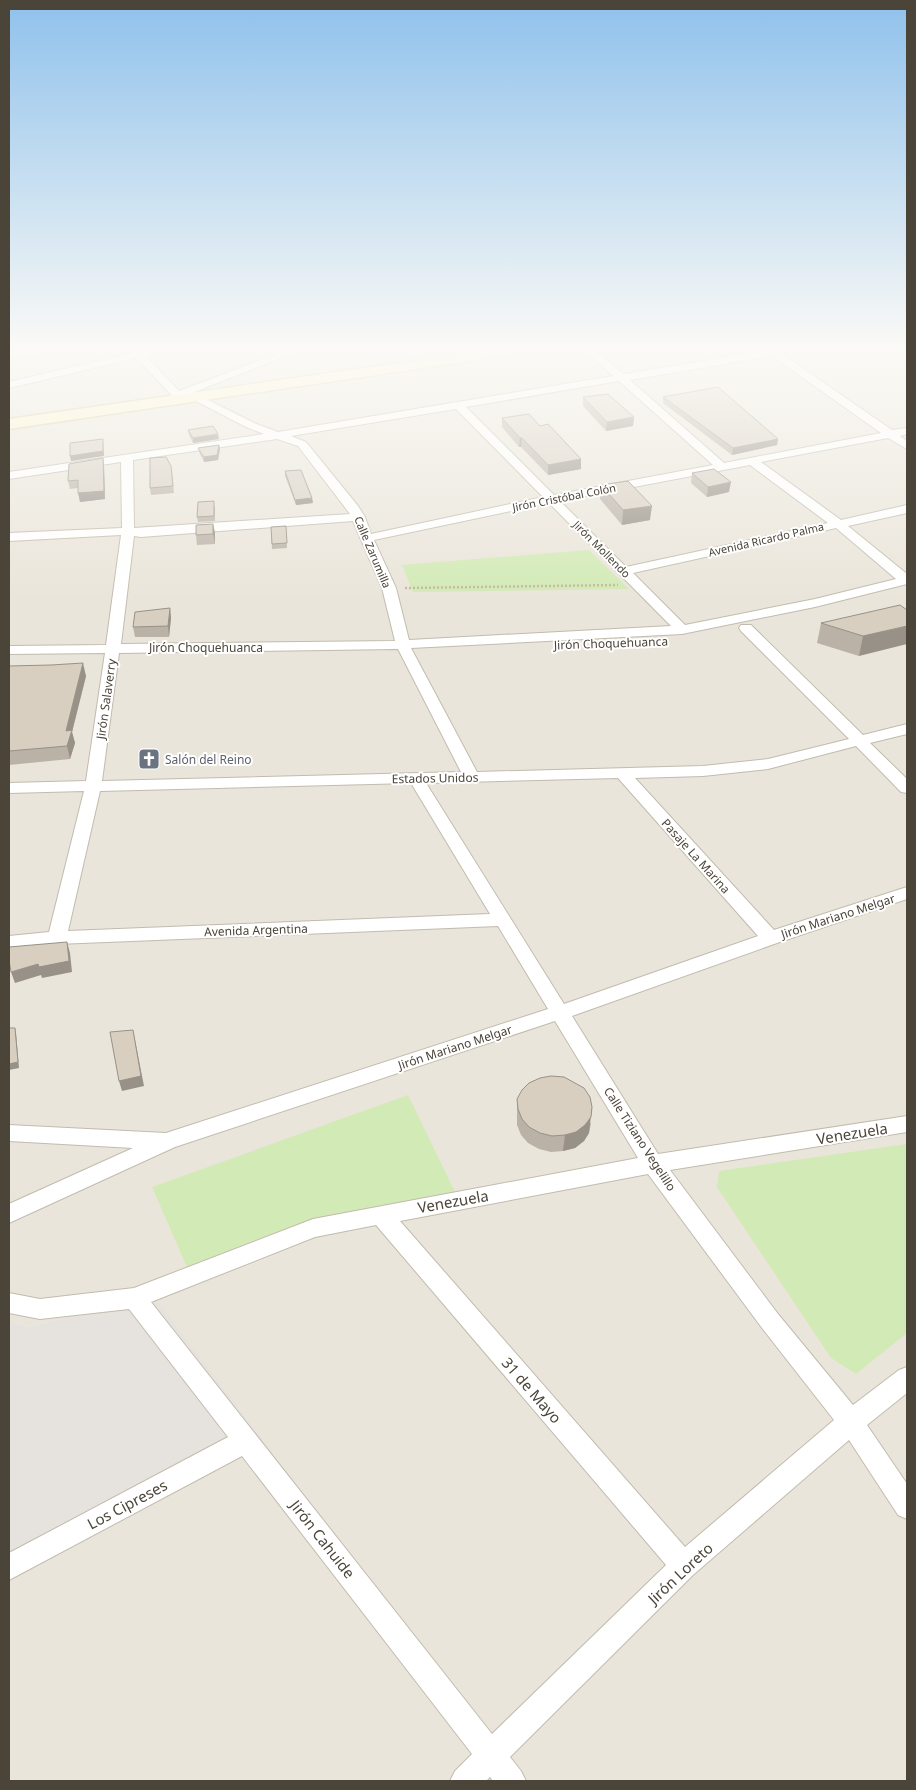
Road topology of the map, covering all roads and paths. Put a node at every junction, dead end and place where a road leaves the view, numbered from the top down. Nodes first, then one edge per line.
1 (278, 435) joint
2 (488, 435) edge
3 (686, 435) edge
4 (891, 435) joint
5 (907, 446) edge
6 (127, 457) junction
7 (752, 461) junction
8 (722, 466) junction
9 (9, 475) edge
10 (552, 499) junction
11 (907, 509) edge
12 (357, 513) junction
13 (837, 524) junction
14 (128, 531) junction
15 (9, 537) edge
16 (368, 538) junction
17 (625, 571) junction
18 (907, 580) edge
19 (638, 585) junction
20 (389, 588) junction
21 (815, 603) junction
22 (746, 628) junction
23 (682, 630) junction
24 (403, 645) junction
25 (114, 648) junction
26 (9, 650) edge
27 (907, 729) edge
28 (859, 741) junction
29 (622, 773) junction
30 (472, 777) junction
31 (416, 778) junction
32 (93, 786) junction
33 (9, 788) edge
34 (907, 788) edge
35 (907, 893) edge
36 (502, 920) junction
37 (57, 938) junction
38 (771, 938) junction
39 (9, 942) edge
40 (560, 1013) junction
41 (907, 1124) edge
42 (9, 1133) edge
43 (168, 1142) junction
44 (653, 1164) junction
45 (9, 1214) edge
46 (380, 1214) junction
47 (134, 1298) junction
48 (9, 1303) edge
49 (907, 1378) edge
50 (851, 1422) junction
51 (246, 1440) junction
52 (907, 1506) edge
53 (684, 1566) junction
54 (9, 1568) edge
55 (490, 1756) junction
56 (465, 1781) edge
57 (511, 1781) edge

1 - 6 street
1 - 12 street, Calle Zarumilla
2 - 10 street, Jirón Mollendo
3 - 8 street
4 - 5 street
4 - 7 street, Jirón Cristóbal Colón
6 - 9 street
6 - 14 street, Jirón Salaverry
7 - 8 street, Jirón Cristóbal Colón
7 - 13 street
8 - 10 street, Jirón Cristóbal Colón
10 - 16 street, Jirón Cristóbal Colón
10 - 17 street, Jirón Mollendo
11 - 13 street, Avenida Ricardo Palma
12 - 14 street
12 - 16 street, Calle Zarumilla
13 - 17 street, Avenida Ricardo Palma
13 - 18 street
14 - 15 street
14 - 25 street, Jirón Salaverry
16 - 20 street, Calle Zarumilla
17 - 19 street, Jirón Mollendo
18 - 21 street, Jirón Choquehuanca
19 - 20 path
19 - 23 street, Jirón Mollendo
20 - 24 street, Calle Zarumilla
21 - 22 street, Jirón Choquehuanca
21 - 23 street, Jirón Choquehuanca
22 - 24 street, Jirón Choquehuanca
22 - 28 street
23 - 24 street, Jirón Choquehuanca
24 - 25 street, Jirón Choquehuanca
24 - 30 street, Calle Zarumilla
25 - 26 street, Jirón Choquehuanca
25 - 32 street, Jirón Salaverry
27 - 28 street, Estados Unidos
28 - 29 street, Estados Unidos
28 - 34 street
29 - 30 street, Estados Unidos
29 - 38 street, Pasaje La Marina
30 - 31 street, Estados Unidos
31 - 32 street, Estados Unidos
31 - 36 street, Calle Tiziano Vegelillo
32 - 33 street, Estados Unidos
32 - 37 street, Jirón Salaverry
35 - 38 street, Jirón Mariano Melgar
36 - 37 street, Avenida Argentina
36 - 40 street, Calle Tiziano Vegelillo
37 - 39 street, Avenida Argentina
38 - 40 street, Jirón Mariano Melgar
40 - 43 street, Jirón Mariano Melgar
40 - 44 street, Calle Tiziano Vegelillo
41 - 44 street, Venezuela
42 - 43 street
43 - 45 street, Jirón Mariano Melgar
44 - 46 street, Venezuela
44 - 50 street, Calle Tiziano Vegelillo
46 - 47 street, Venezuela
46 - 53 street, 31 de Mayo
47 - 48 street, Venezuela
47 - 51 street, Jirón Cahuide
49 - 50 street, Jirón Loreto
50 - 52 street, Calle Tiziano Vegelillo
50 - 53 street, Jirón Loreto
51 - 54 street, Los Cipreses
51 - 55 street, Jirón Cahuide
53 - 55 street, Jirón Loreto
55 - 56 street, Jirón Loreto
55 - 57 street, Jirón Cahuide

